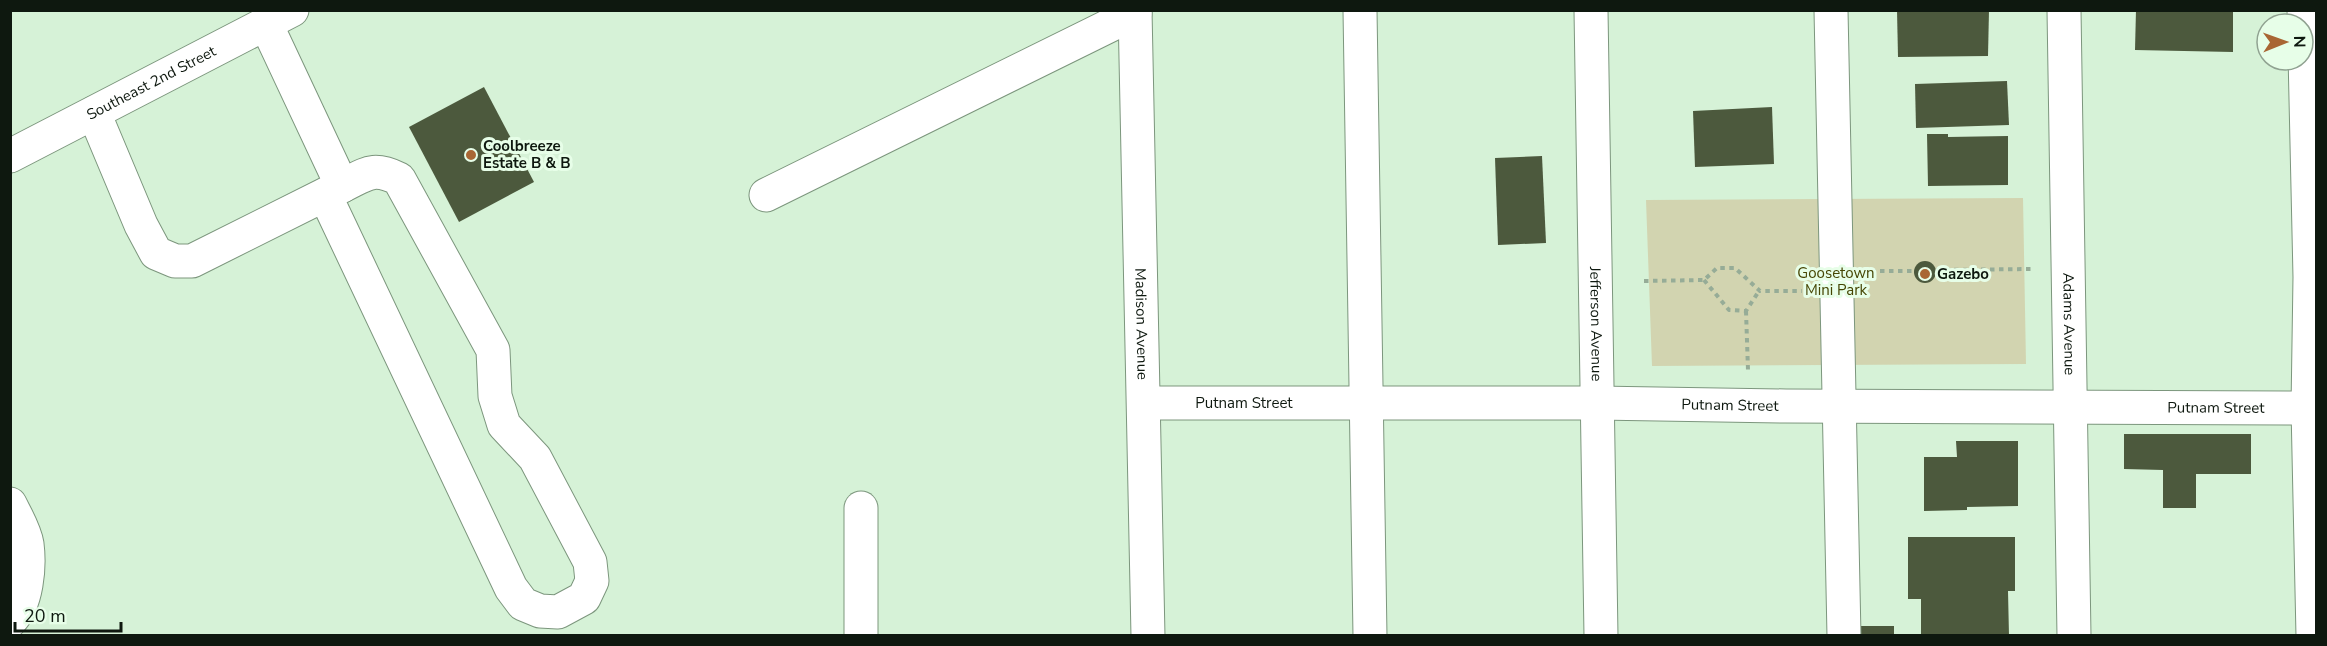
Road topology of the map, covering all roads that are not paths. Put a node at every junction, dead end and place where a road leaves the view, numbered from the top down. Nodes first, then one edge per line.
1 (1360, 10) edge
2 (1591, 10) edge
3 (1831, 10) edge
4 (2064, 10) edge
5 (2304, 10) edge
6 (1135, 12) edge
7 (279, 17) edge
8 (93, 113) junction
9 (10, 156) edge
10 (334, 190) junction
11 (766, 195) dead end
12 (1144, 403) junction
13 (1366, 403) junction
14 (1597, 403) junction
15 (1841, 406) junction
16 (2071, 406) junction
17 (2312, 408) edge
18 (10, 504) edge
19 (861, 508) dead end
20 (10, 621) edge
21 (861, 636) edge
22 (1148, 636) edge
23 (1370, 636) edge
24 (1601, 636) edge
25 (1844, 636) edge
26 (2074, 636) edge
27 (2313, 636) edge

1 - 13 street
2 - 14 street, Jefferson Avenue
3 - 15 street
4 - 16 street, Adams Avenue
5 - 17 street
6 - 11 street
6 - 12 street, Madison Avenue
7 - 8 street, Southeast 2nd Street
7 - 10 street
8 - 9 street, Southeast 2nd Street
8 - 10 street
10 - 10 street
12 - 13 street, Putnam Street
12 - 22 street, Madison Avenue
13 - 14 street, Putnam Street
13 - 23 street
14 - 15 street, Putnam Street
14 - 24 street, Jefferson Avenue
15 - 16 street, Putnam Street
15 - 25 street
16 - 17 street, Putnam Street
16 - 26 street, Adams Avenue
17 - 27 street
18 - 20 street
19 - 21 street

